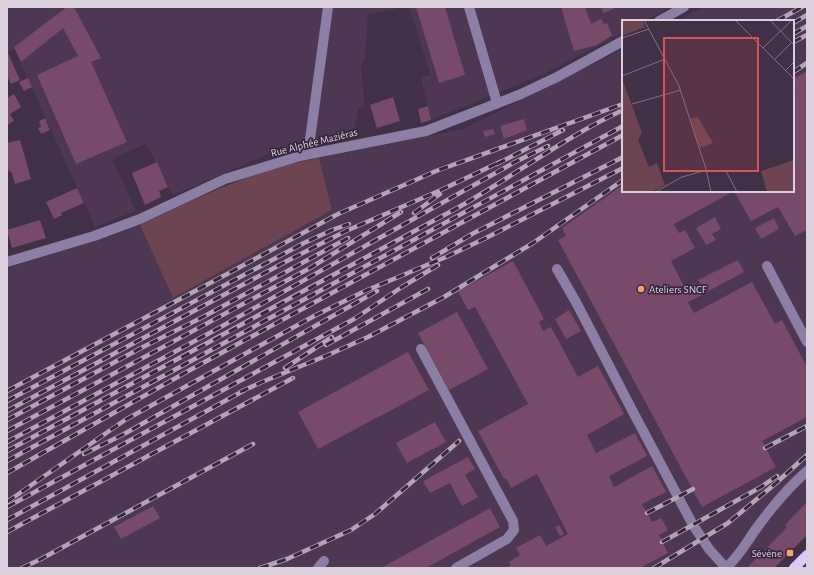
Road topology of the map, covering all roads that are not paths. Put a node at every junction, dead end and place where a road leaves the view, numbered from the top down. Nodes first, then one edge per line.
1 (328, 7) edge
2 (469, 7) edge
3 (684, 7) edge
4 (661, 20) edge
5 (622, 42) edge
6 (497, 103) junction
7 (308, 154) junction
8 (7, 261) edge
9 (767, 266) dead end
10 (557, 270) dead end
11 (807, 342) edge
12 (421, 349) dead end
13 (807, 471) edge
14 (807, 555) edge
15 (456, 568) edge
16 (726, 568) edge
17 (794, 568) edge

1 - 7 street
2 - 6 street
3 - 4 street
5 - 6 street, Rue Alphée Maziéras
6 - 7 street, Rue Alphée Maziéras
7 - 8 street, Rue Alphée Maziéras
9 - 11 street
10 - 16 street
12 - 15 street
13 - 16 street
14 - 17 main road

